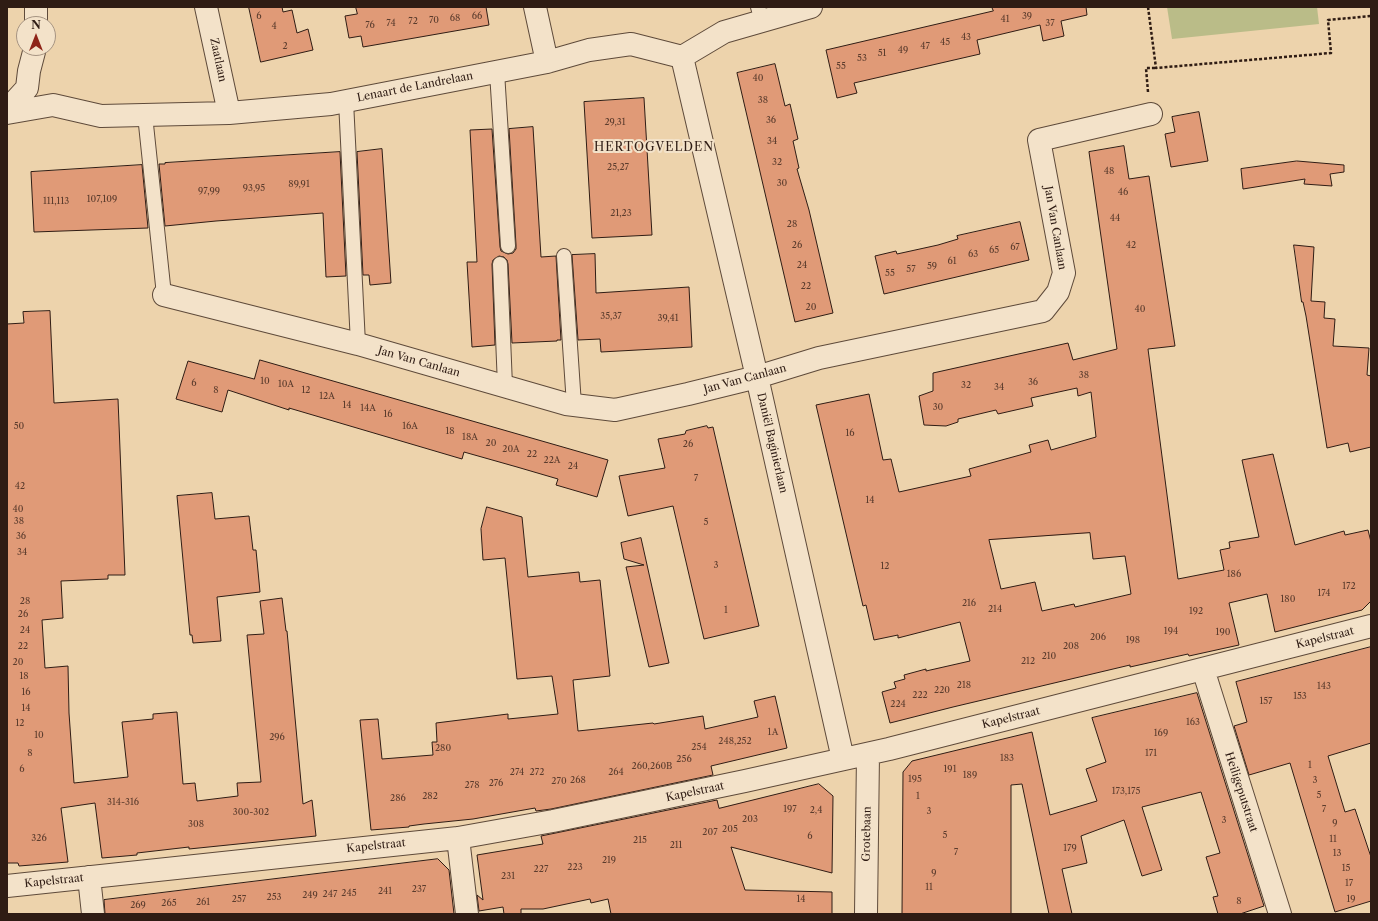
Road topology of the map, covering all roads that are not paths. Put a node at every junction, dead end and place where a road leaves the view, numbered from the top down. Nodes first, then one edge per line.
1 (206, 7) edge
2 (535, 7) edge
3 (810, 7) edge
4 (760, 14) edge
5 (33, 56) edge
6 (682, 57) junction
7 (547, 62) junction
8 (497, 72) junction
9 (346, 101) junction
10 (7, 110) edge
11 (7, 113) edge
12 (229, 113) junction
13 (1151, 114) road end
14 (145, 115) junction
15 (508, 246) dead end
16 (564, 256) dead end
17 (500, 264) dead end
18 (164, 295) joint
19 (358, 344) junction
20 (757, 377) junction
21 (505, 386) junction
22 (574, 405) junction
23 (1371, 626) edge
24 (1203, 669) junction
25 (868, 754) junction
26 (843, 759) junction
27 (458, 838) junction
28 (89, 877) junction
29 (7, 886) edge
30 (93, 914) edge
31 (467, 914) edge
32 (866, 914) edge
33 (1280, 914) edge

1 - 12 street, Zaatlaan
2 - 7 street
3 - 4 street
4 - 6 street
5 - 10 street
6 - 7 street, Lenaart de Landrelaan
6 - 20 street, Daniël Baginierlaan
7 - 8 street, Lenaart de Landrelaan
8 - 9 street, Lenaart de Landrelaan
8 - 15 lane
9 - 12 street, Lenaart de Landrelaan
9 - 19 lane
11 - 14 street, Lenaart de Landrelaan
12 - 14 street, Lenaart de Landrelaan
13 - 20 street, Jan Van Canlaan
14 - 18 lane
16 - 22 lane
17 - 21 lane
18 - 19 street, Jan Van Canlaan
19 - 21 street, Jan Van Canlaan
20 - 22 street, Jan Van Canlaan
20 - 26 street, Daniël Baginierlaan
21 - 22 street, Jan Van Canlaan
23 - 24 street, Kapelstraat
24 - 25 street, Kapelstraat
24 - 33 street, Heiligeputstraat
25 - 26 street, Kapelstraat
25 - 32 street, Grotebaan
26 - 27 street, Kapelstraat
27 - 28 street, Kapelstraat
27 - 31 street
28 - 29 street, Kapelstraat
28 - 30 street

